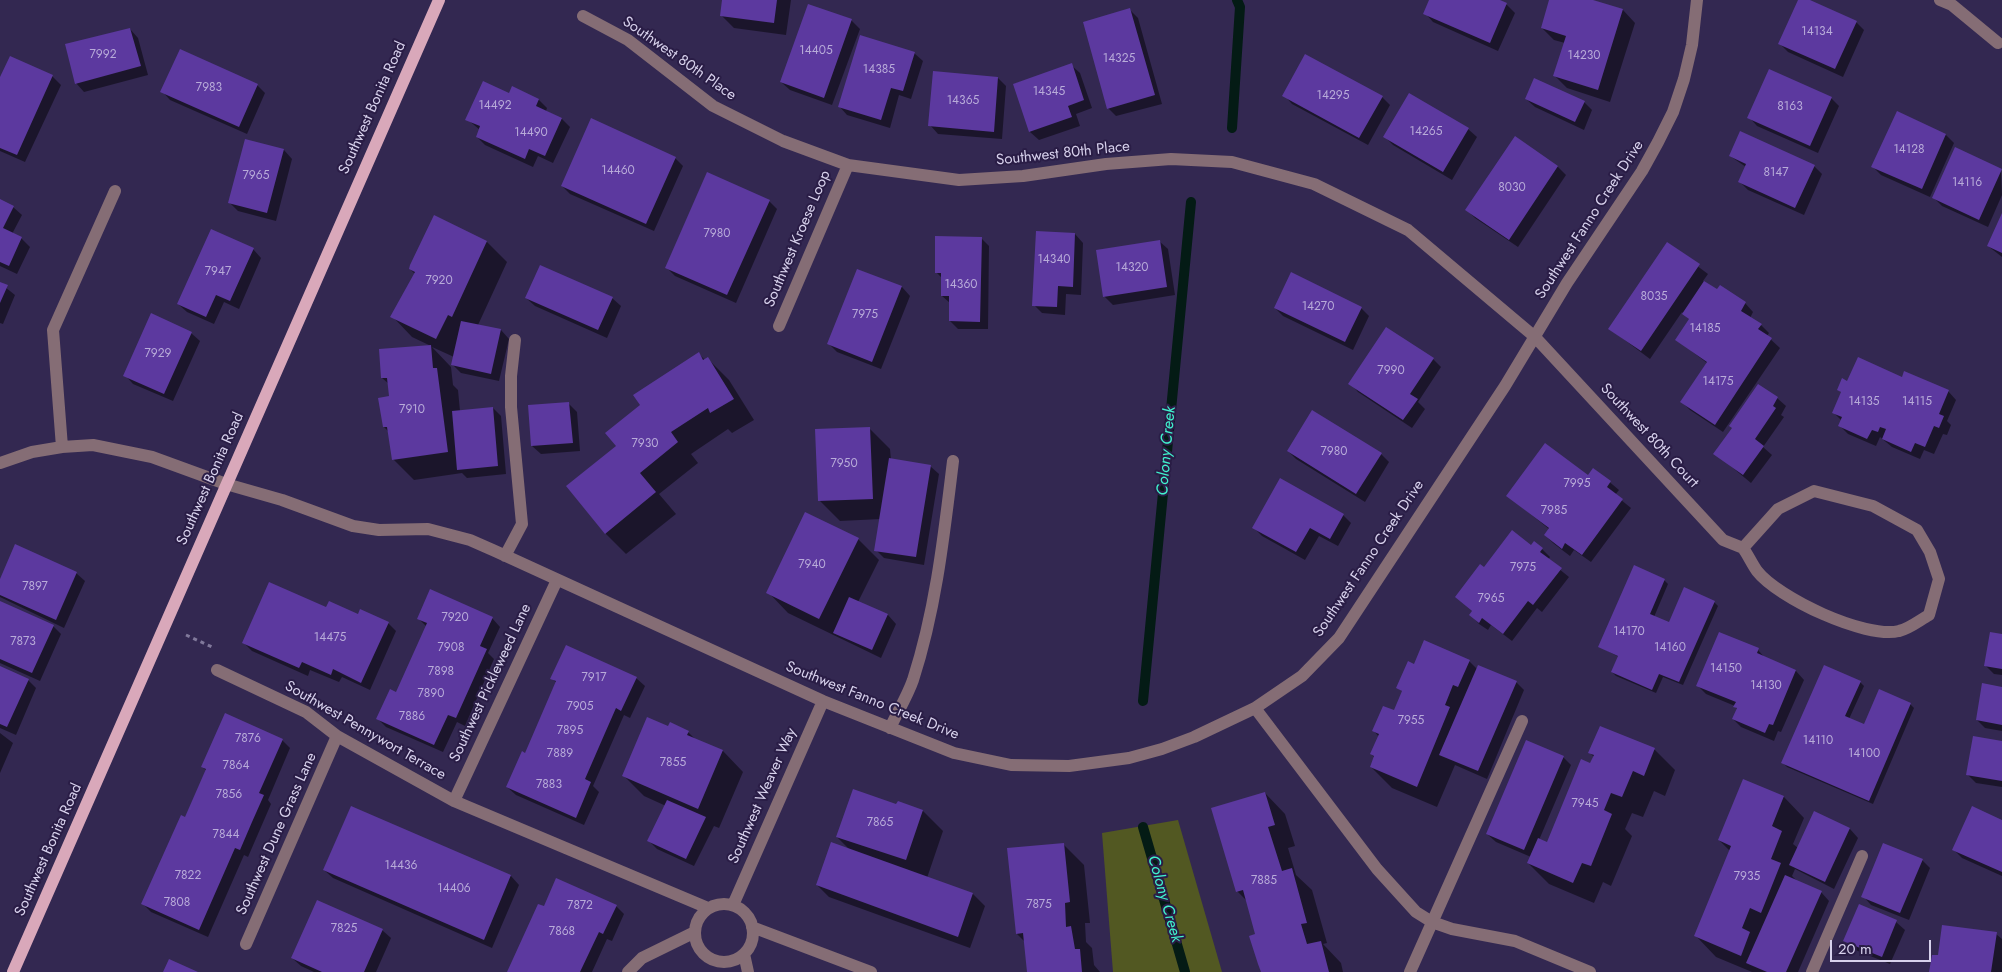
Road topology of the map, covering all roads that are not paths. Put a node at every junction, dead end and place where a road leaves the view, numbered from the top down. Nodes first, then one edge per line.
1 (438, 0) edge
2 (1697, 0) edge
3 (1940, 0) edge
4 (583, 16) dead end
5 (1998, 43) dead end
6 (848, 165) junction
7 (115, 191) dead end
8 (779, 326) dead end
9 (1535, 337) junction
10 (515, 340) dead end
11 (62, 447) junction
12 (953, 461) dead end
13 (0, 463) edge
14 (226, 484) junction
15 (1743, 548) junction
16 (505, 556) junction
17 (557, 580) junction
18 (218, 670) road end
19 (823, 701) junction
20 (1255, 708) junction
21 (1522, 721) dead end
22 (890, 728) junction
23 (337, 736) junction
24 (454, 801) junction
25 (1862, 856) dead end
26 (733, 905) junction
27 (708, 908) junction
28 (1432, 922) junction
29 (752, 926) junction
30 (694, 932) junction
31 (246, 944) dead end
32 (744, 954) junction
33 (13, 972) edge
34 (628, 972) edge
35 (748, 972) edge
36 (871, 972) edge
37 (1410, 972) edge
38 (1590, 972) edge
39 (1812, 972) edge

1 - 14 main road, Southwest Bonita Road
2 - 9 street, Southwest Fanno Creek Drive
3 - 5 street
4 - 6 street, Southwest 80th Place
6 - 8 street, Southwest Kroese Loop
6 - 9 street, Southwest 80th Place
7 - 11 street
9 - 15 street, Southwest 80th Court
9 - 20 street, Southwest Fanno Creek Drive
10 - 16 street
11 - 13 street, Southwest Fanno Creek Drive
11 - 14 street, Southwest Fanno Creek Drive
12 - 22 street
14 - 16 street, Southwest Fanno Creek Drive
14 - 33 main road, Southwest Bonita Road
15 - 15 street
16 - 17 street, Southwest Fanno Creek Drive
17 - 19 street, Southwest Fanno Creek Drive
17 - 24 street, Southwest Pickleweed Lane
18 - 23 street, Southwest Pennywort Terrace
19 - 22 street, Southwest Fanno Creek Drive
19 - 26 street, Southwest Weaver Way
20 - 22 street, Southwest Fanno Creek Drive
20 - 28 street
21 - 28 street
23 - 24 street, Southwest Pennywort Terrace
23 - 31 street, Southwest Dune Grass Lane
24 - 27 street, Southwest Pennywort Terrace
25 - 39 street
26 - 27 street
26 - 29 street
27 - 30 street
28 - 37 street
28 - 38 street
29 - 32 street
29 - 36 street
30 - 32 street
30 - 34 street
32 - 35 street

